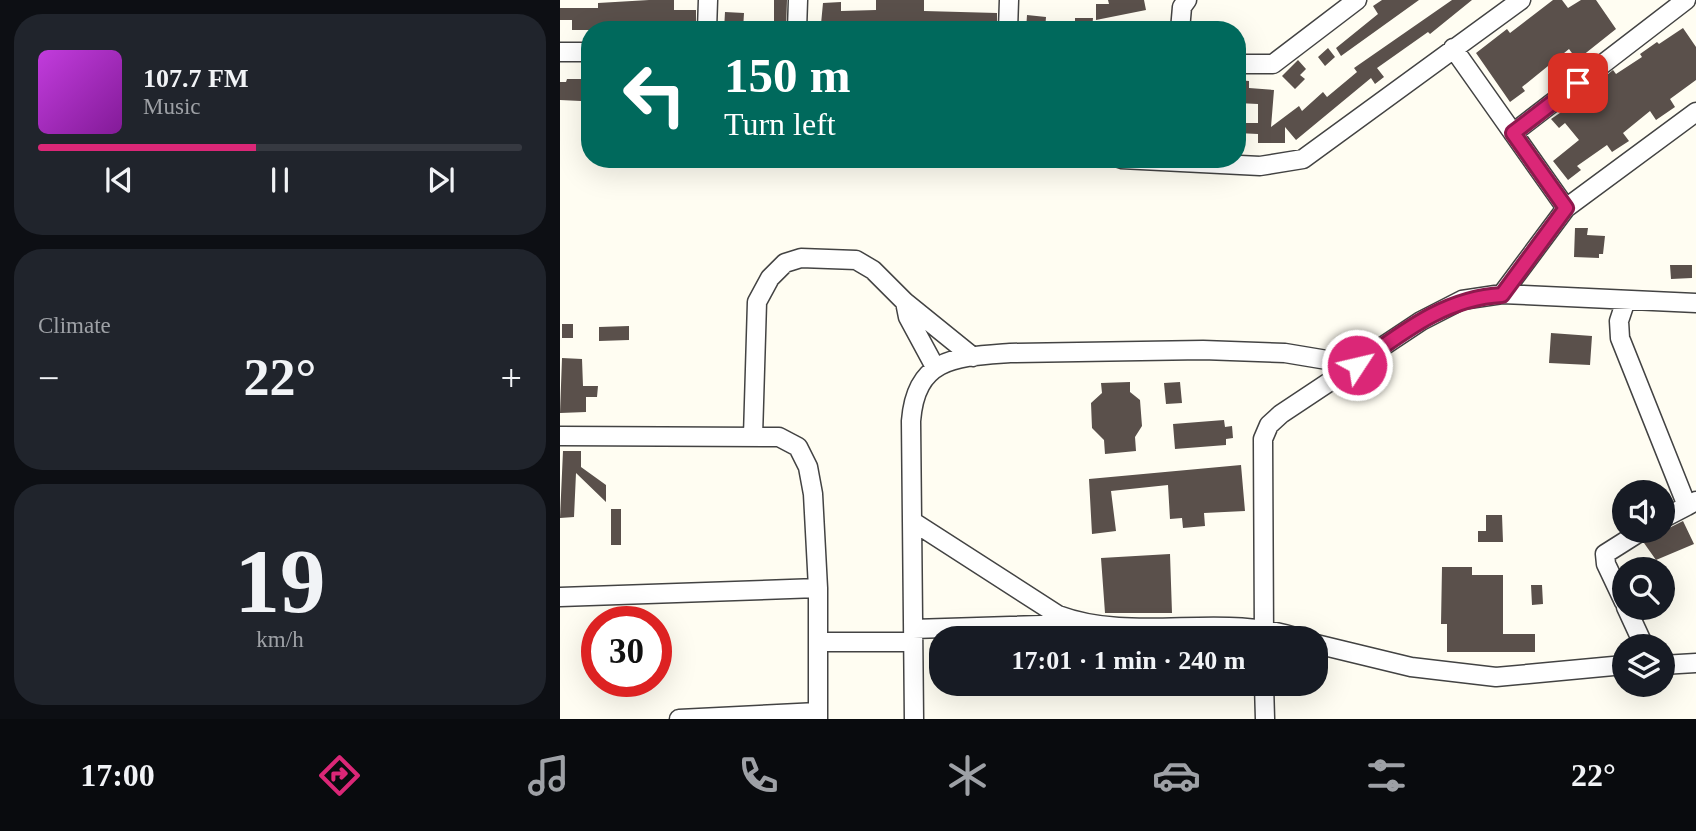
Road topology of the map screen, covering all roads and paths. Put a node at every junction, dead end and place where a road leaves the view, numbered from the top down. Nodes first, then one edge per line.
1 (708, 0) edge
2 (798, 0) edge
3 (1009, 0) edge
4 (1187, 0) edge
5 (1357, 0) edge
6 (1521, 0) edge
7 (1686, 0) edge
8 (708, 21) edge
9 (797, 21) edge
10 (1008, 21) edge
11 (1181, 21) edge
12 (1453, 48) junction
13 (560, 52) edge
14 (581, 52) edge
15 (1246, 64) edge
16 (1696, 112) edge
17 (1513, 133) junction
18 (1246, 165) edge
19 (1566, 208) junction
20 (1502, 295) junction
21 (1626, 300) junction
22 (905, 302) junction
23 (1696, 303) edge
24 (973, 357) junction
25 (1357, 365) junction
26 (935, 367) junction
27 (560, 436) edge
28 (753, 436) junction
29 (1691, 504) edge
30 (1675, 512) edge
31 (912, 521) junction
32 (1622, 543) edge
33 (1612, 577) edge
34 (818, 588) junction
35 (560, 597) edge
36 (1081, 624) junction
37 (1093, 626) edge
38 (1264, 626) edge
39 (913, 635) junction
40 (818, 642) junction
41 (1328, 647) edge
42 (1696, 663) edge
43 (1675, 664) edge
44 (1612, 666) edge
45 (1264, 696) edge
46 (818, 715) edge
47 (679, 719) edge
48 (914, 719) edge
49 (1265, 719) edge

1 - 8 street
2 - 9 street
3 - 10 street
4 - 11 street
5 - 15 street
6 - 12 street
7 - 17 street
12 - 17 street
12 - 18 street
13 - 14 street
16 - 19 street
17 - 19 street
19 - 20 street
20 - 21 street
20 - 25 street
21 - 23 street
21 - 29 street
22 - 24 street
22 - 26 street
22 - 28 street
24 - 25 street
24 - 26 street
25 - 38 street
26 - 31 street
27 - 28 street
28 - 34 street
29 - 30 street
31 - 36 street
31 - 39 street
32 - 33 street
34 - 35 street
34 - 40 street
36 - 37 street
36 - 39 street
39 - 40 street
39 - 48 street
40 - 46 street
41 - 44 street
42 - 43 street
45 - 49 street
46 - 47 street

